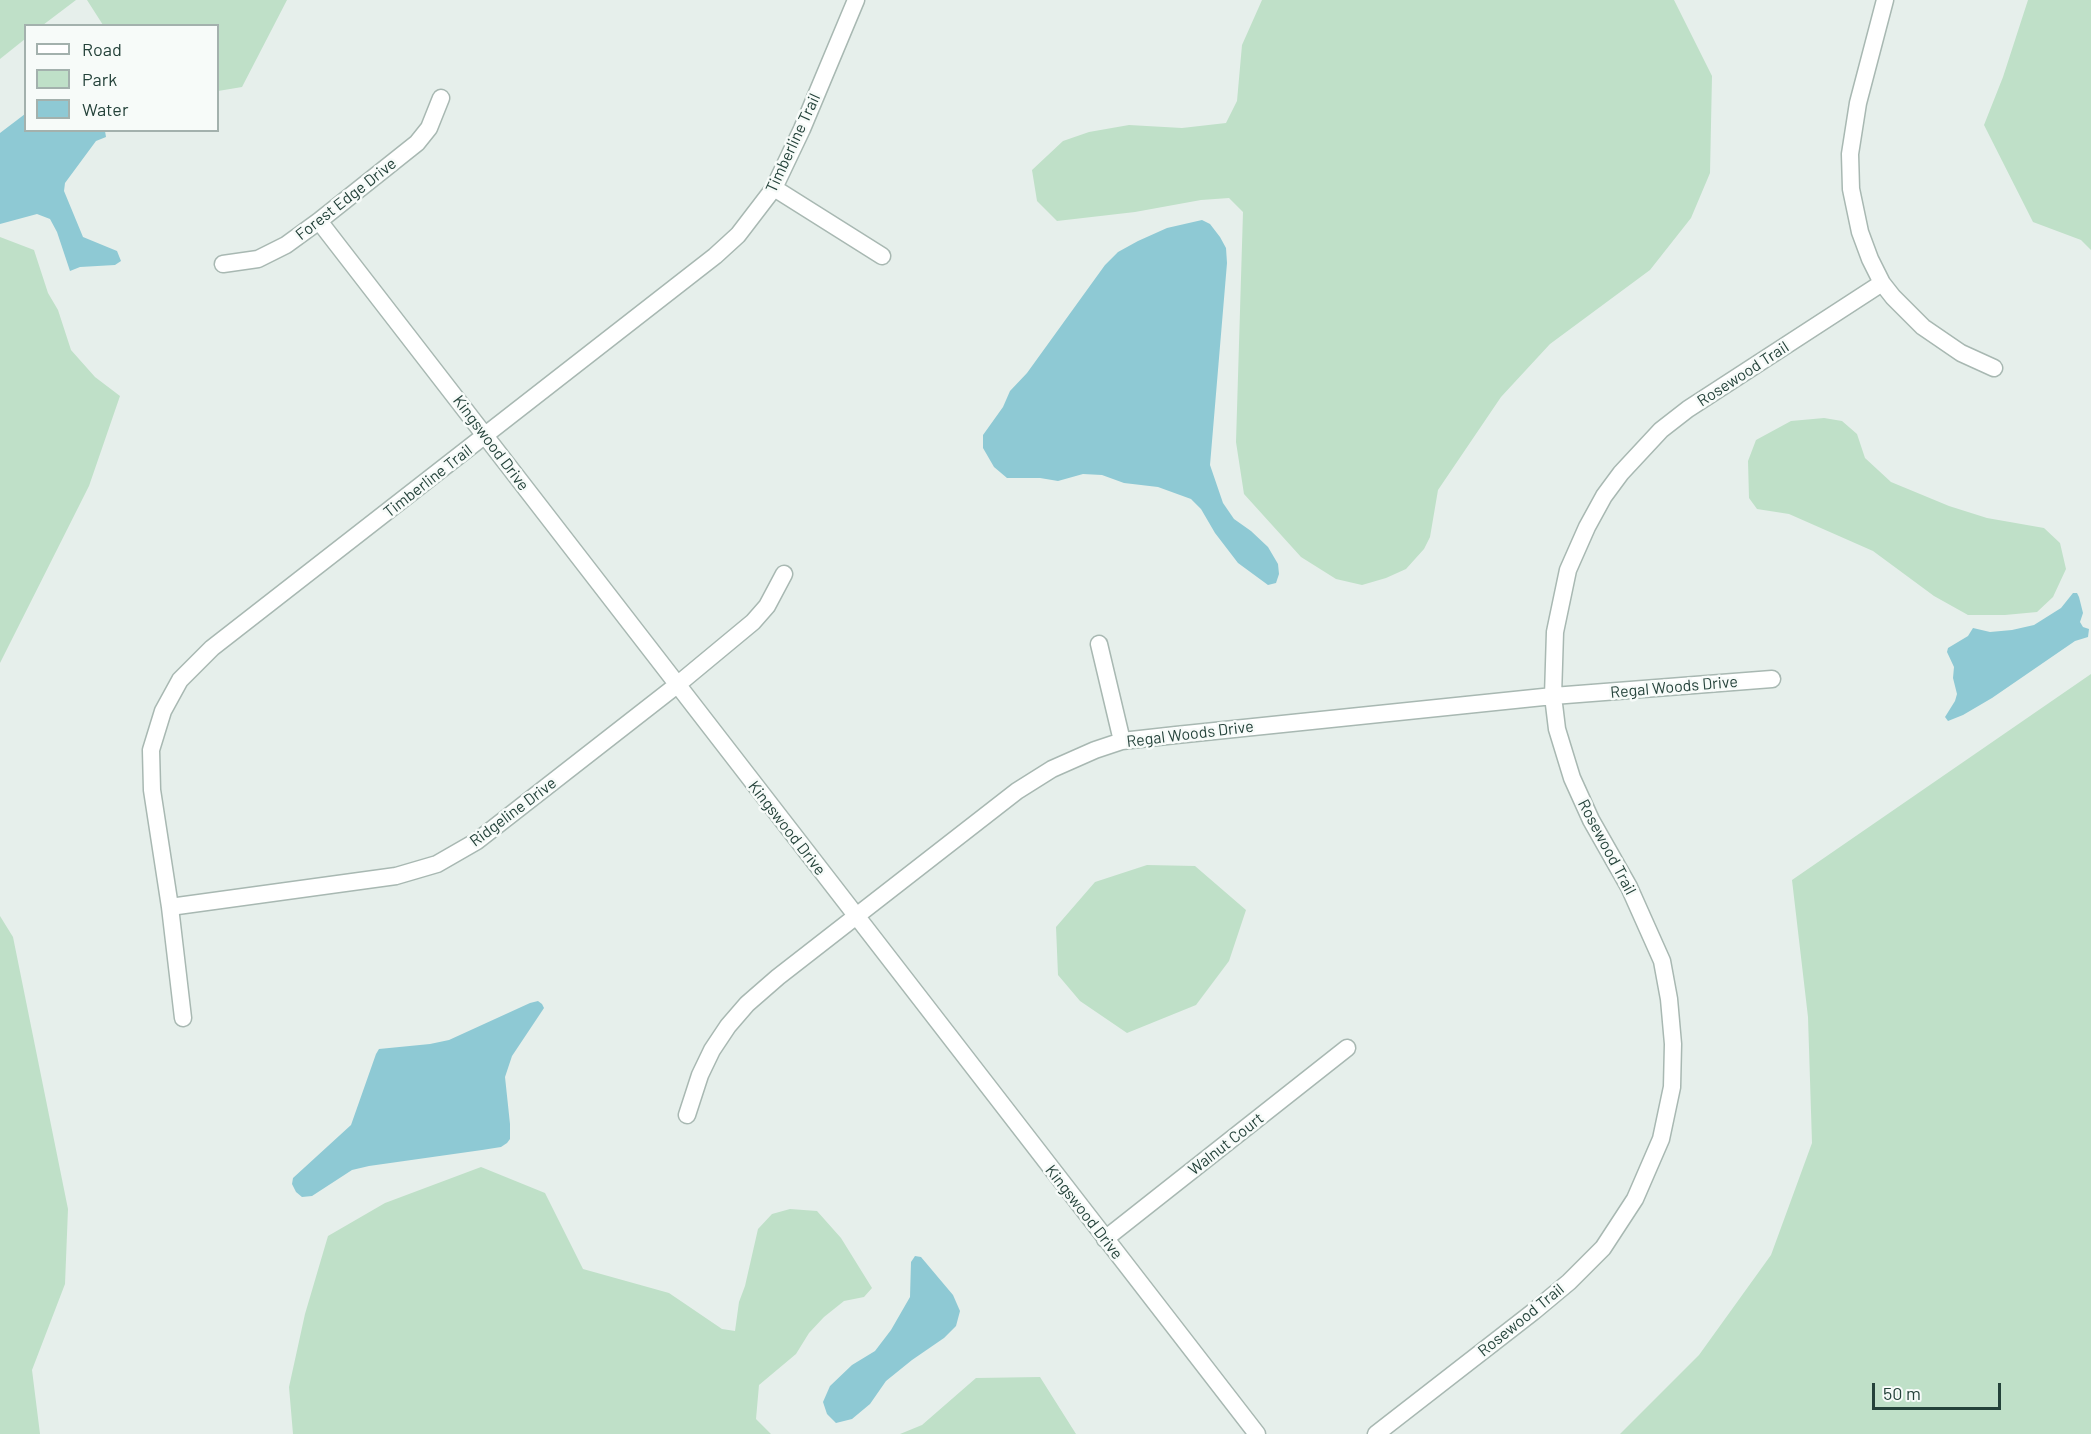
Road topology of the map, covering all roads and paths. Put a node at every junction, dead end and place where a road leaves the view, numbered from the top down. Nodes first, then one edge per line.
1 (856, 0) edge
2 (1886, 0) edge
3 (441, 98) dead end
4 (774, 188) junction
5 (319, 221) junction
6 (882, 256) dead end
7 (223, 264) dead end
8 (1882, 283) junction
9 (1994, 368) dead end
10 (486, 436) junction
11 (784, 574) dead end
12 (1099, 644) dead end
13 (1772, 679) dead end
14 (677, 685) junction
15 (1554, 696) junction
16 (1122, 741) junction
17 (170, 907) junction
18 (855, 916) junction
19 (183, 1018) dead end
20 (1347, 1048) dead end
21 (687, 1115) dead end
22 (1105, 1239) junction
23 (1257, 1434) edge
24 (1376, 1434) edge

1 - 4 street, Timberline Trail
2 - 8 street
3 - 5 street, Forest Edge Drive
4 - 6 street
4 - 10 street, Timberline Trail
5 - 7 street, Forest Edge Drive
5 - 10 street, Kingswood Drive
8 - 9 street
8 - 15 street, Rosewood Trail
10 - 14 street, Kingswood Drive
10 - 17 street, Timberline Trail
11 - 14 street, Ridgeline Drive
12 - 16 street
13 - 15 street, Regal Woods Drive
14 - 17 street, Ridgeline Drive
14 - 18 street, Kingswood Drive
15 - 16 street, Regal Woods Drive
15 - 24 street, Rosewood Trail
16 - 18 street, Regal Woods Drive
17 - 19 street, Timberline Trail
18 - 21 street, Regal Woods Drive
18 - 22 street, Kingswood Drive
20 - 22 street, Walnut Court
22 - 23 street, Kingswood Drive

